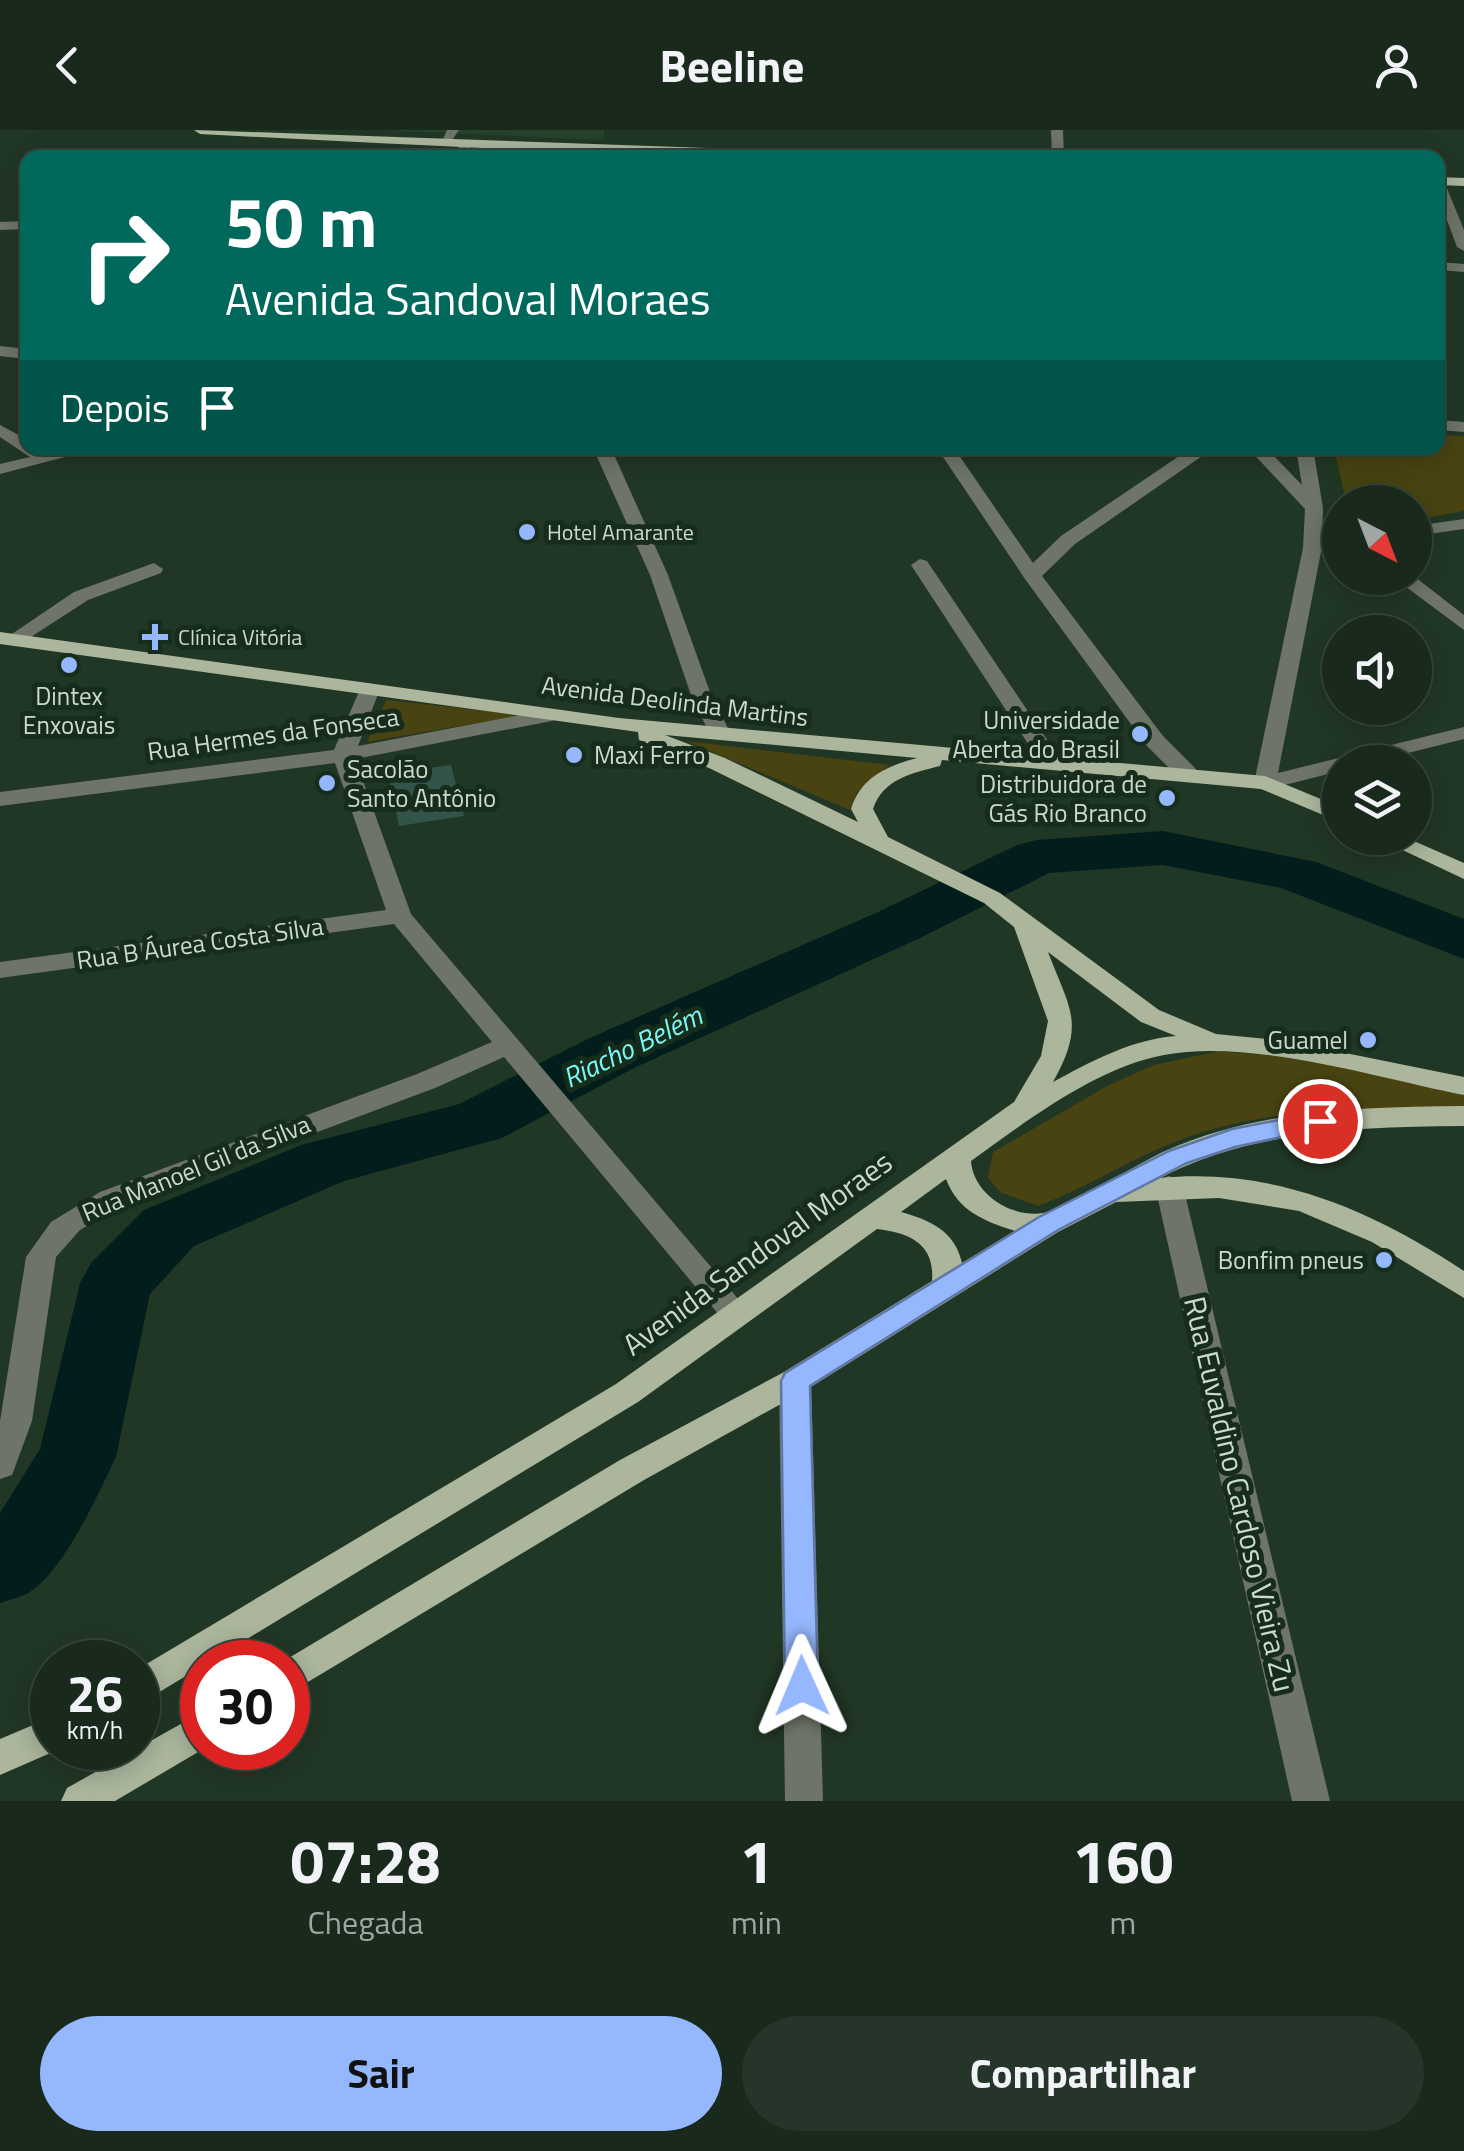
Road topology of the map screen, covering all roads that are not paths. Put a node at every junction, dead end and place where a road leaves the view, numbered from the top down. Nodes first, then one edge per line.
1 (200, 130) edge
2 (453, 130) edge
3 (444, 143) junction
4 (463, 144) junction
5 (466, 150) edge
6 (642, 150) edge
7 (1445, 198) edge
8 (1464, 247) edge
9 (38, 455) edge
10 (61, 455) edge
11 (605, 455) edge
12 (951, 455) edge
13 (1191, 455) edge
14 (1264, 455) edge
15 (1306, 455) edge
16 (44, 459) junction
17 (0, 469) edge
18 (1314, 516) junction
19 (1322, 521) edge
20 (1464, 524) edge
21 (1432, 529) edge
22 (1322, 546) edge
23 (1312, 548) junction
24 (920, 565) dead end
25 (154, 569) dead end
26 (1032, 575) junction
27 (1426, 595) edge
28 (1464, 624) edge
29 (7, 639) edge
30 (370, 689) junction
31 (552, 715) junction
32 (620, 724) junction
33 (720, 734) junction
34 (1458, 739) edge
35 (1429, 745) edge
36 (343, 755) junction
37 (962, 756) junction
38 (1051, 762) junction
39 (1322, 769) edge
40 (1187, 773) junction
41 (1265, 783) junction
42 (0, 799) edge
43 (1322, 807) edge
44 (880, 842) junction
45 (1426, 855) edge
46 (1464, 872) edge
47 (400, 916) junction
48 (1025, 922) junction
49 (0, 970) edge
50 (1219, 1043) junction
51 (519, 1055) junction
52 (1458, 1085) edge
53 (1024, 1108) junction
54 (1464, 1116) edge
55 (957, 1156) junction
56 (1169, 1186) junction
57 (1102, 1196) junction
58 (871, 1218) junction
59 (1048, 1224) junction
60 (1464, 1286) edge
61 (947, 1287) junction
62 (736, 1314) junction
63 (795, 1381) junction
64 (0, 1465) edge
65 (310, 1665) edge
66 (160, 1675) edge
67 (180, 1742) edge
68 (30, 1744) edge
69 (0, 1757) edge
70 (80, 1801) edge
71 (804, 1801) edge
72 (1310, 1801) edge

1 - 3 main road
2 - 3 street
3 - 4 main road
4 - 5 street
4 - 6 main road
7 - 8 street
9 - 16 street
10 - 16 street
11 - 33 street
12 - 26 street
13 - 26 street
14 - 18 street
15 - 18 street
16 - 17 street
18 - 19 street
18 - 23 street
20 - 21 street
22 - 23 street
23 - 41 street
24 - 38 street
25 - 29 street
26 - 40 street
27 - 28 street
29 - 30 main road, Avenida Deolinda Martins
30 - 31 main road, Avenida Deolinda Martins
30 - 36 street
31 - 32 main road, Avenida Deolinda Martins
31 - 36 street, Rua Hermes da Fonseca
32 - 33 main road, Avenida Deolinda Martins
32 - 44 main road
33 - 37 main road, Avenida Deolinda Martins
34 - 35 street
36 - 42 street, Rua Hermes da Fonseca
36 - 47 street
37 - 38 main road, Avenida Deolinda Martins
37 - 44 main road
38 - 40 main road, Avenida Deolinda Martins
39 - 41 street
40 - 41 main road, Avenida Deolinda Martins
41 - 43 main road, Avenida Deolinda Martins
44 - 48 main road
45 - 46 main road
47 - 49 street, Rua B Áurea Costa Silva
47 - 51 street
48 - 50 main road
48 - 53 main road
50 - 52 main road, Avenida Sandoval Moraes
50 - 53 main road, Avenida Sandoval Moraes
51 - 62 street
51 - 64 street, Rua Manoel Gil da Silva
53 - 55 main road, Avenida Sandoval Moraes
54 - 57 main road
55 - 58 main road, Avenida Sandoval Moraes
55 - 59 main road
56 - 57 main road
56 - 60 main road
56 - 72 street, Rua Euvaldino Cardoso Vieira Zu
57 - 59 main road
58 - 61 main road
58 - 62 main road, Avenida Sandoval Moraes
59 - 61 main road
61 - 63 main road
62 - 66 main road, Avenida Sandoval Moraes
63 - 65 main road
63 - 71 street
67 - 70 main road
68 - 69 main road

